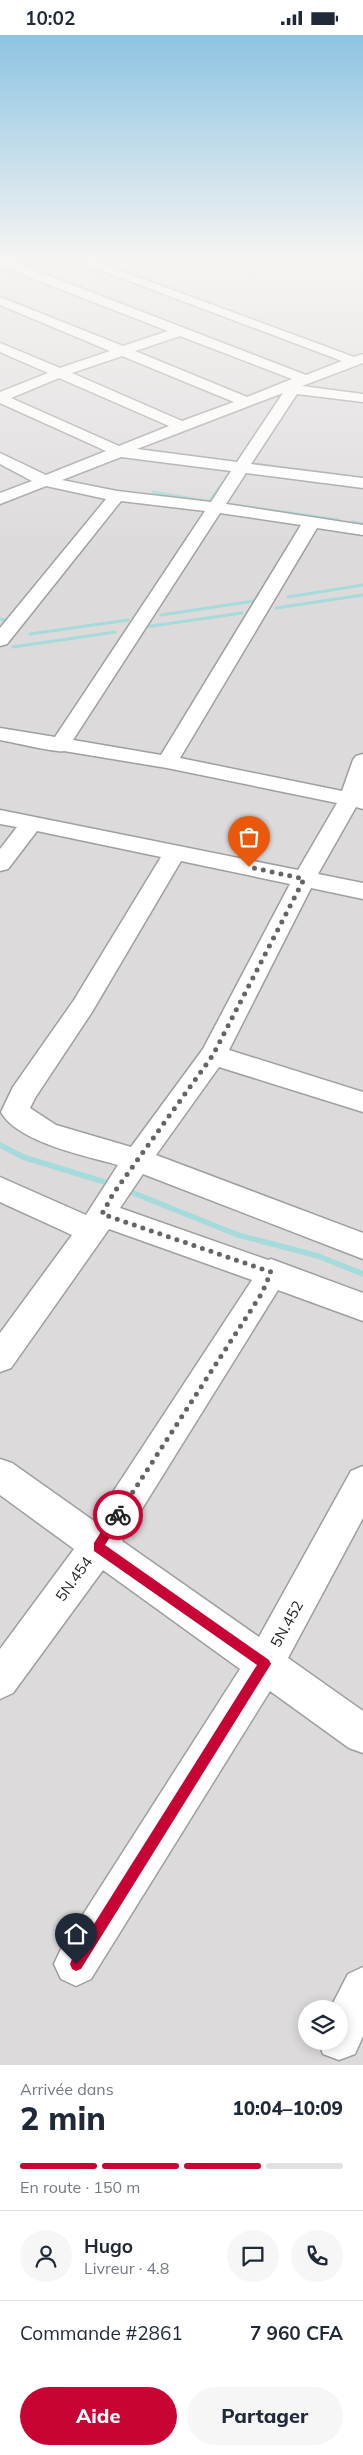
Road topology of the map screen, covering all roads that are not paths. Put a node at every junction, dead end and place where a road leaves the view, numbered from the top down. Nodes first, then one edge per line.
1 (22, 357) edge
2 (105, 357) edge
3 (135, 357) edge
4 (238, 357) edge
5 (358, 359) edge
6 (59, 373) junction
7 (298, 383) junction
8 (0, 398) edge
9 (363, 398) edge
10 (245, 401) junction
11 (182, 426) junction
12 (121, 452) junction
13 (0, 458) edge
14 (244, 467) junction
15 (362, 480) edge
16 (45, 481) junction
17 (117, 496) junction
18 (1, 504) edge
19 (214, 507) junction
20 (311, 523) junction
21 (363, 530) edge
22 (0, 640) edge
23 (0, 734) edge
24 (59, 745) junction
25 (363, 760) edge
26 (167, 762) junction
27 (357, 801) edge
28 (0, 817) edge
29 (32, 823) junction
30 (175, 852) junction
31 (0, 864) edge
32 (304, 879) junction
33 (363, 891) edge
34 (213, 1055) junction
35 (363, 1102) edge
36 (8, 1109) edge
37 (134, 1165) junction
38 (0, 1189) edge
39 (103, 1213) junction
40 (363, 1246) edge
41 (271, 1272) junction
42 (363, 1307) edge
43 (0, 1358) edge
44 (0, 1475) edge
45 (363, 1483) edge
46 (98, 1547) junction
47 (265, 1664) junction
48 (0, 1679) edge
49 (363, 1734) edge
50 (76, 1964) dead end
51 (363, 1989) edge
52 (348, 2019) edge

1 - 6 street
2 - 6 street
3 - 10 street
4 - 7 street
5 - 7 street
6 - 8 street
6 - 11 street
7 - 9 street
7 - 10 street
7 - 14 street
8 - 12 street
10 - 11 street
11 - 12 street
12 - 14 street
12 - 16 street
13 - 16 street
14 - 15 street
14 - 19 street
16 - 17 street
16 - 18 street
17 - 19 street
17 - 22 street
19 - 20 street
19 - 24 street
20 - 21 street
20 - 26 street
23 - 24 street
24 - 26 street
25 - 27 street
26 - 27 street
27 - 32 street
28 - 29 street
29 - 30 street
29 - 31 street
30 - 32 street
30 - 36 street
32 - 33 street
32 - 34 street
34 - 35 street
34 - 37 street
36 - 37 street
37 - 39 street
37 - 40 street
38 - 39 street
39 - 41 street
39 - 43 street
41 - 42 street
41 - 46 street, 5N.454
44 - 46 street
45 - 47 street, 5N.452
46 - 47 street
46 - 48 street, 5N.454
47 - 49 street
47 - 50 street, 5N.452
51 - 52 street

